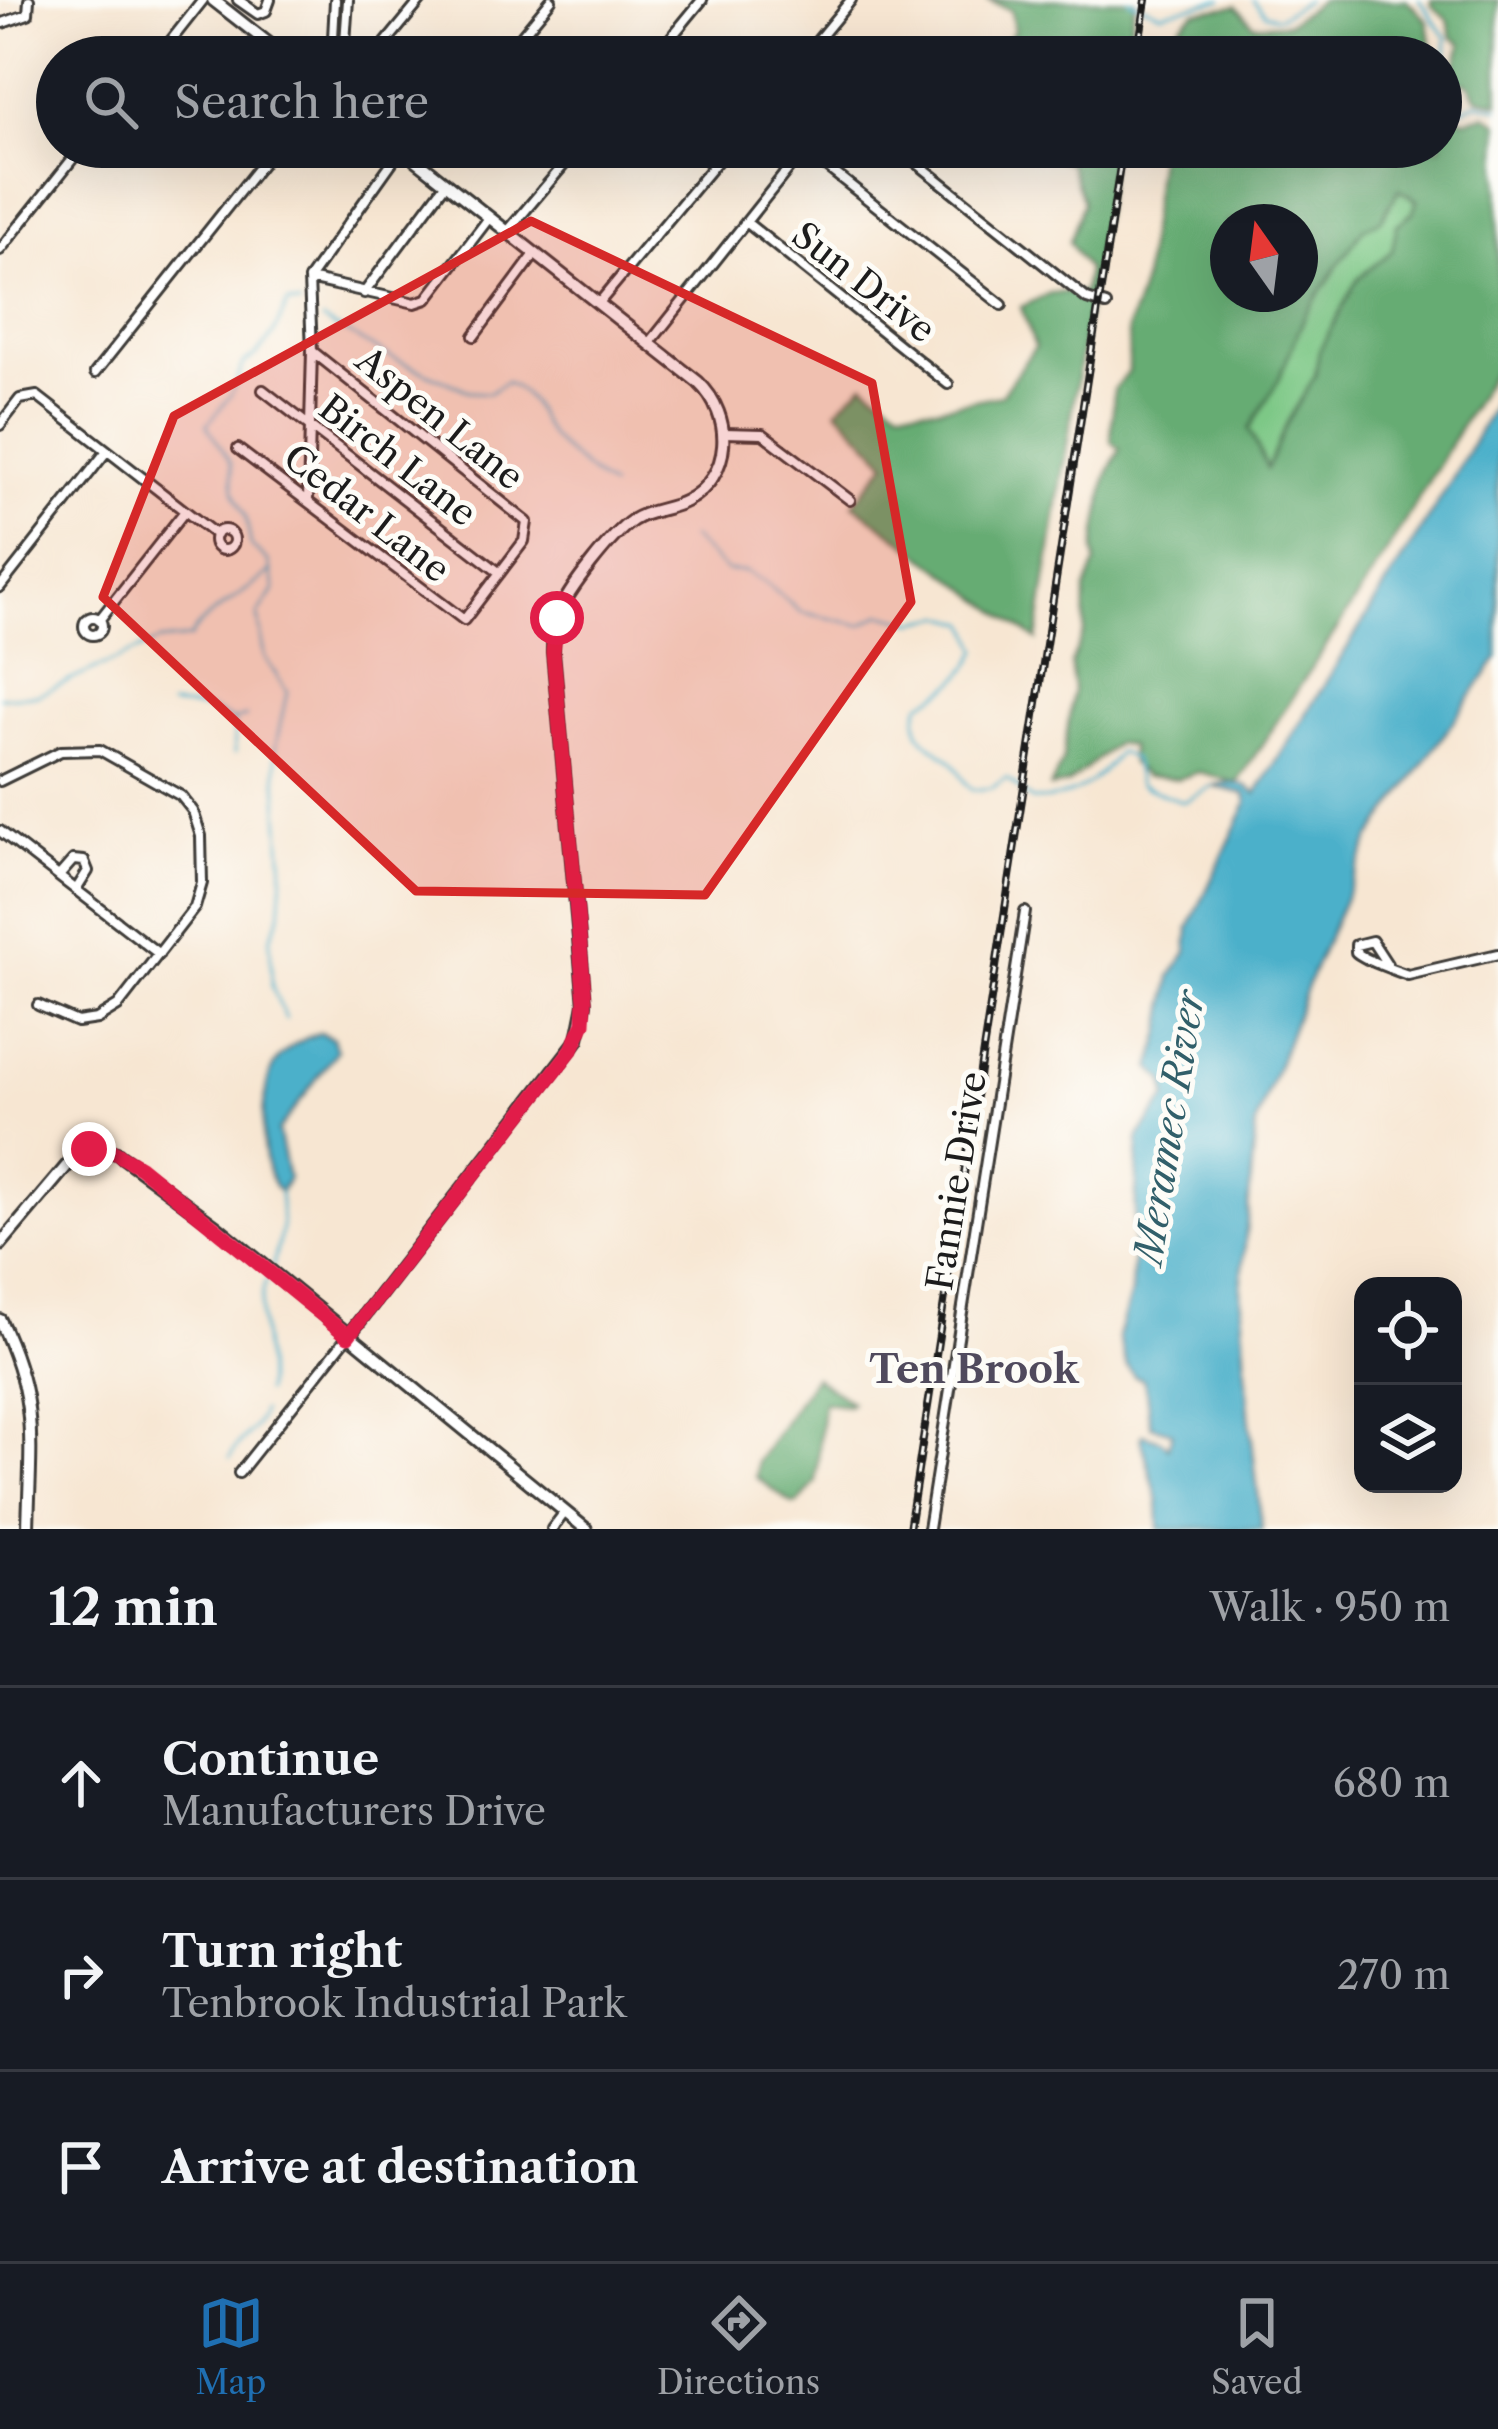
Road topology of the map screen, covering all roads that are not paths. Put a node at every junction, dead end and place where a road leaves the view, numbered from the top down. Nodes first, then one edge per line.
1 (29, 0) edge
2 (203, 0) edge
3 (213, 0) edge
4 (238, 0) edge
5 (270, 0) edge
6 (335, 0) edge
7 (348, 0) edge
8 (421, 0) edge
9 (551, 0) edge
10 (702, 0) edge
11 (851, 0) edge
12 (0, 24) edge
13 (175, 36) edge
14 (259, 36) edge
15 (333, 36) edge
16 (345, 36) edge
17 (391, 36) edge
18 (521, 36) edge
19 (672, 36) edge
20 (821, 36) edge
21 (65, 168) edge
22 (258, 168) edge
23 (387, 168) edge
24 (427, 168) edge
25 (561, 168) edge
26 (711, 168) edge
27 (789, 168) edge
28 (830, 168) edge
29 (924, 168) edge
30 (446, 184) junction
31 (489, 218) junction
32 (746, 222) junction
33 (507, 232) junction
34 (0, 250) edge
35 (535, 254) junction
36 (309, 280) junction
37 (364, 293) junction
38 (598, 304) junction
39 (1002, 305) dead end
40 (1106, 305) dead end
41 (474, 336) dead end
42 (649, 344) junction
43 (312, 351) junction
44 (95, 373) dead end
45 (948, 384) dead end
46 (263, 390) dead end
47 (0, 424) edge
48 (310, 425) junction
49 (724, 433) junction
50 (238, 449) dead end
51 (106, 452) junction
52 (308, 499) junction
53 (850, 500) dead end
54 (185, 511) junction
55 (216, 535) dead end
56 (500, 573) junction
57 (0, 587) edge
58 (100, 619) dead end
59 (0, 782) edge
60 (0, 831) edge
61 (59, 876) junction
62 (76, 890) junction
63 (1025, 912) dead end
64 (159, 954) junction
65 (1498, 954) edge
66 (1387, 964) dead end
67 (38, 1005) dead end
68 (0, 1244) edge
69 (0, 1320) edge
70 (348, 1336) junction
71 (239, 1473) dead end
72 (565, 1513) junction
73 (28, 1529) edge
74 (552, 1529) edge
75 (586, 1529) edge
76 (928, 1529) edge

1 - 12 street
2 - 13 street
3 - 14 street
4 - 5 street
6 - 15 street
7 - 16 street
8 - 17 street
9 - 18 street
10 - 19 street
11 - 20 street
21 - 34 street
22 - 44 street
23 - 36 street
24 - 30 street
25 - 33 street
26 - 38 street
27 - 32 street
28 - 39 street
29 - 40 street
30 - 31 street
30 - 37 street
31 - 33 street
31 - 37 street
32 - 42 street
32 - 45 street, Sun Drive
33 - 35 street
35 - 38 street
35 - 41 street
36 - 37 street
36 - 43 street
38 - 42 street
42 - 49 street
43 - 48 street
43 - 56 street, Aspen Lane
46 - 48 street, Birch Lane
47 - 51 street
48 - 52 street
48 - 56 street, Birch Lane
49 - 53 street
49 - 70 street
50 - 52 street, Cedar Lane
51 - 54 street
51 - 57 street
52 - 56 street, Cedar Lane
54 - 55 street
54 - 58 street
59 - 64 street
60 - 61 street
61 - 62 street
61 - 62 street
62 - 64 street
63 - 76 street, Fannie Drive
64 - 67 street
65 - 66 street
68 - 70 street
69 - 73 street
70 - 71 street
70 - 72 street
72 - 74 street
72 - 75 street

